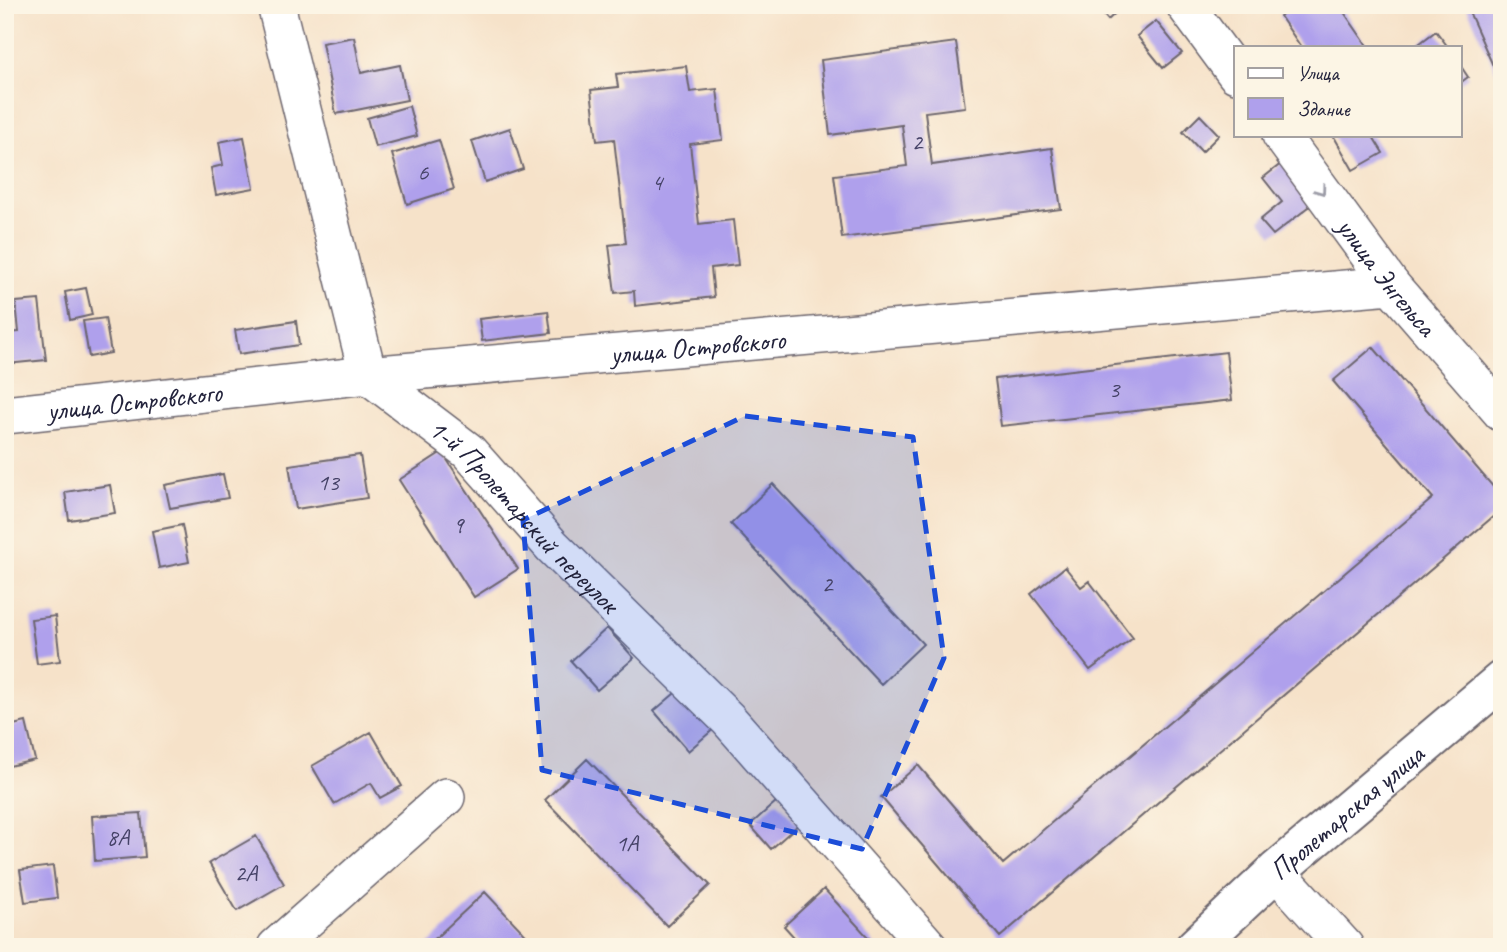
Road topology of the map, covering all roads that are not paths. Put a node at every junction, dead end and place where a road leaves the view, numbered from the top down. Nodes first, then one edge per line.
1 (276, 5) edge
2 (1185, 5) edge
3 (1234, 71) edge
4 (1282, 136) edge
5 (1391, 285) junction
6 (368, 375) junction
7 (1502, 413) edge
8 (5, 415) edge
9 (1502, 680) edge
10 (446, 797) dead end
11 (1276, 871) junction
12 (276, 947) edge
13 (929, 947) edge
14 (1195, 947) edge
15 (1345, 947) edge

1 - 6 street
2 - 3 street
4 -> 5 street, улица Энгельса
5 - 6 street, улица Островского
5 - 7 street, улица Энгельса
6 - 8 street, улица Островского
6 - 13 street, 1-й Пролетарский переулок
9 - 11 main road, Пролетарская улица
10 - 12 street
11 - 14 main road, Пролетарская улица
11 - 15 street

